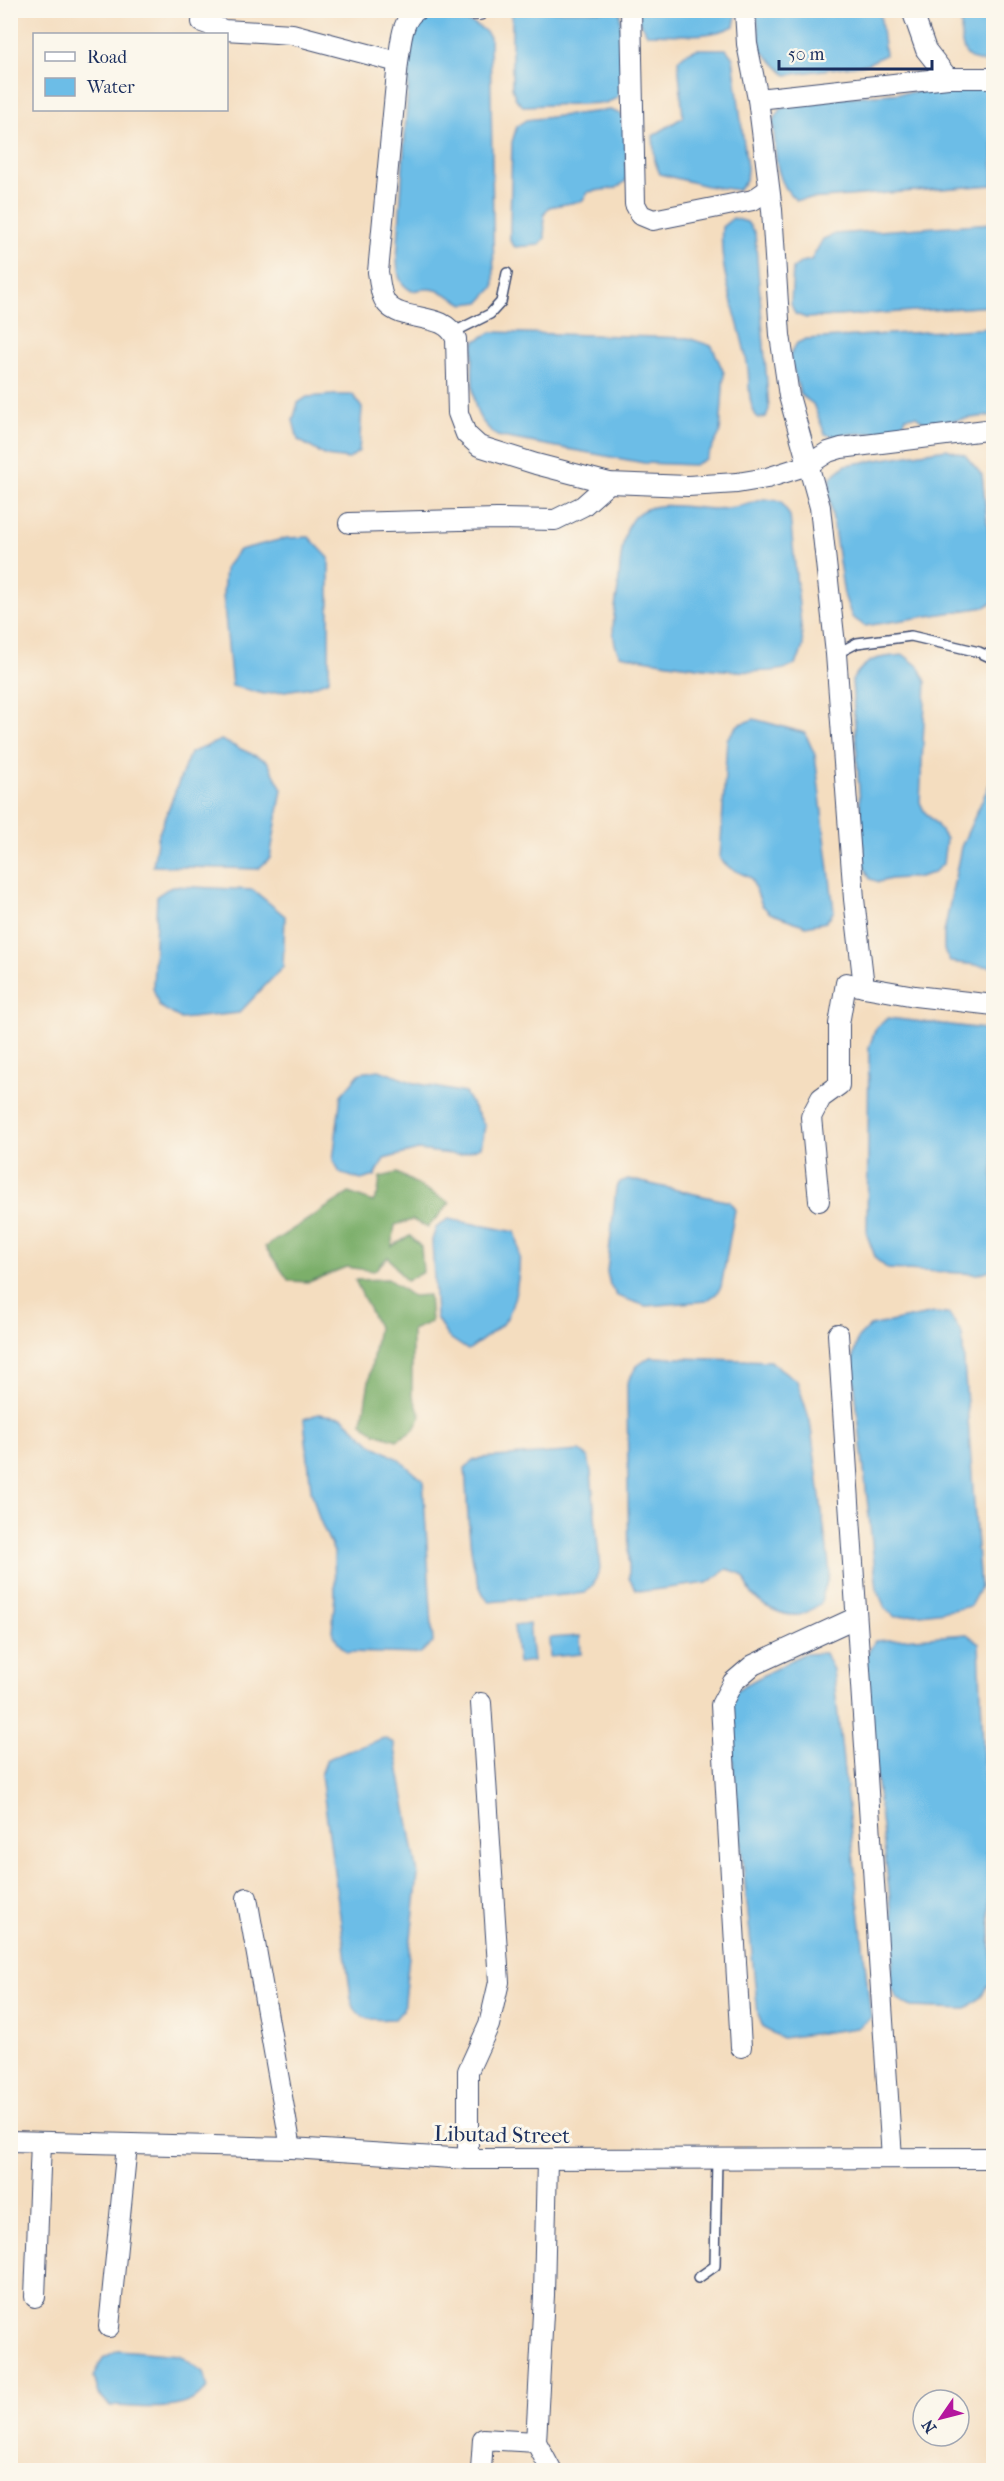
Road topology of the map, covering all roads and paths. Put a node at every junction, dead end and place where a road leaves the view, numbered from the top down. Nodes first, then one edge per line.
1 (417, 10) edge
2 (473, 10) edge
3 (479, 10) edge
4 (631, 10) edge
5 (745, 10) edge
6 (912, 10) edge
7 (202, 22) dead end
8 (398, 62) junction
9 (948, 78) junction
10 (993, 78) edge
11 (758, 99) junction
12 (769, 189) junction
13 (507, 273) dead end
14 (454, 332) junction
15 (993, 429) edge
16 (808, 465) junction
17 (609, 483) junction
18 (349, 523) dead end
19 (836, 654) junction
20 (993, 659) edge
21 (864, 987) junction
22 (993, 1005) edge
23 (819, 1201) dead end
24 (837, 1334) dead end
25 (855, 1618) junction
26 (481, 1703) dead end
27 (247, 1898) dead end
28 (741, 2046) dead end
29 (10, 2141) edge
30 (41, 2142) junction
31 (127, 2145) junction
32 (291, 2148) junction
33 (717, 2157) junction
34 (892, 2158) junction
35 (993, 2158) edge
36 (468, 2159) junction
37 (547, 2160) junction
38 (698, 2278) dead end
39 (35, 2297) dead end
40 (109, 2327) dead end
41 (536, 2442) junction
42 (481, 2470) edge
43 (551, 2470) edge

1 - 8 street
2 - 3 street
4 - 12 street
5 - 11 street
6 - 9 street
7 - 8 street
8 - 14 street
9 - 10 street
9 - 11 street
11 - 12 street
12 - 16 street
13 - 14 lane
14 - 17 street
15 - 16 street
16 - 17 street
16 - 19 street
17 - 18 street
19 - 20 lane
19 - 21 street
21 - 22 street
21 - 23 street
24 - 25 street
25 - 28 street
25 - 34 street
26 - 36 street
27 - 32 street
29 - 30 street, Libutad Street
30 - 31 street, Libutad Street
30 - 39 street
31 - 32 street, Libutad Street
31 - 40 street
32 - 36 street, Libutad Street
33 - 34 street, Libutad Street
33 - 37 street, Libutad Street
33 - 38 lane
34 - 35 street, Libutad Street
36 - 37 street, Libutad Street
37 - 41 street
41 - 42 street
41 - 43 street

